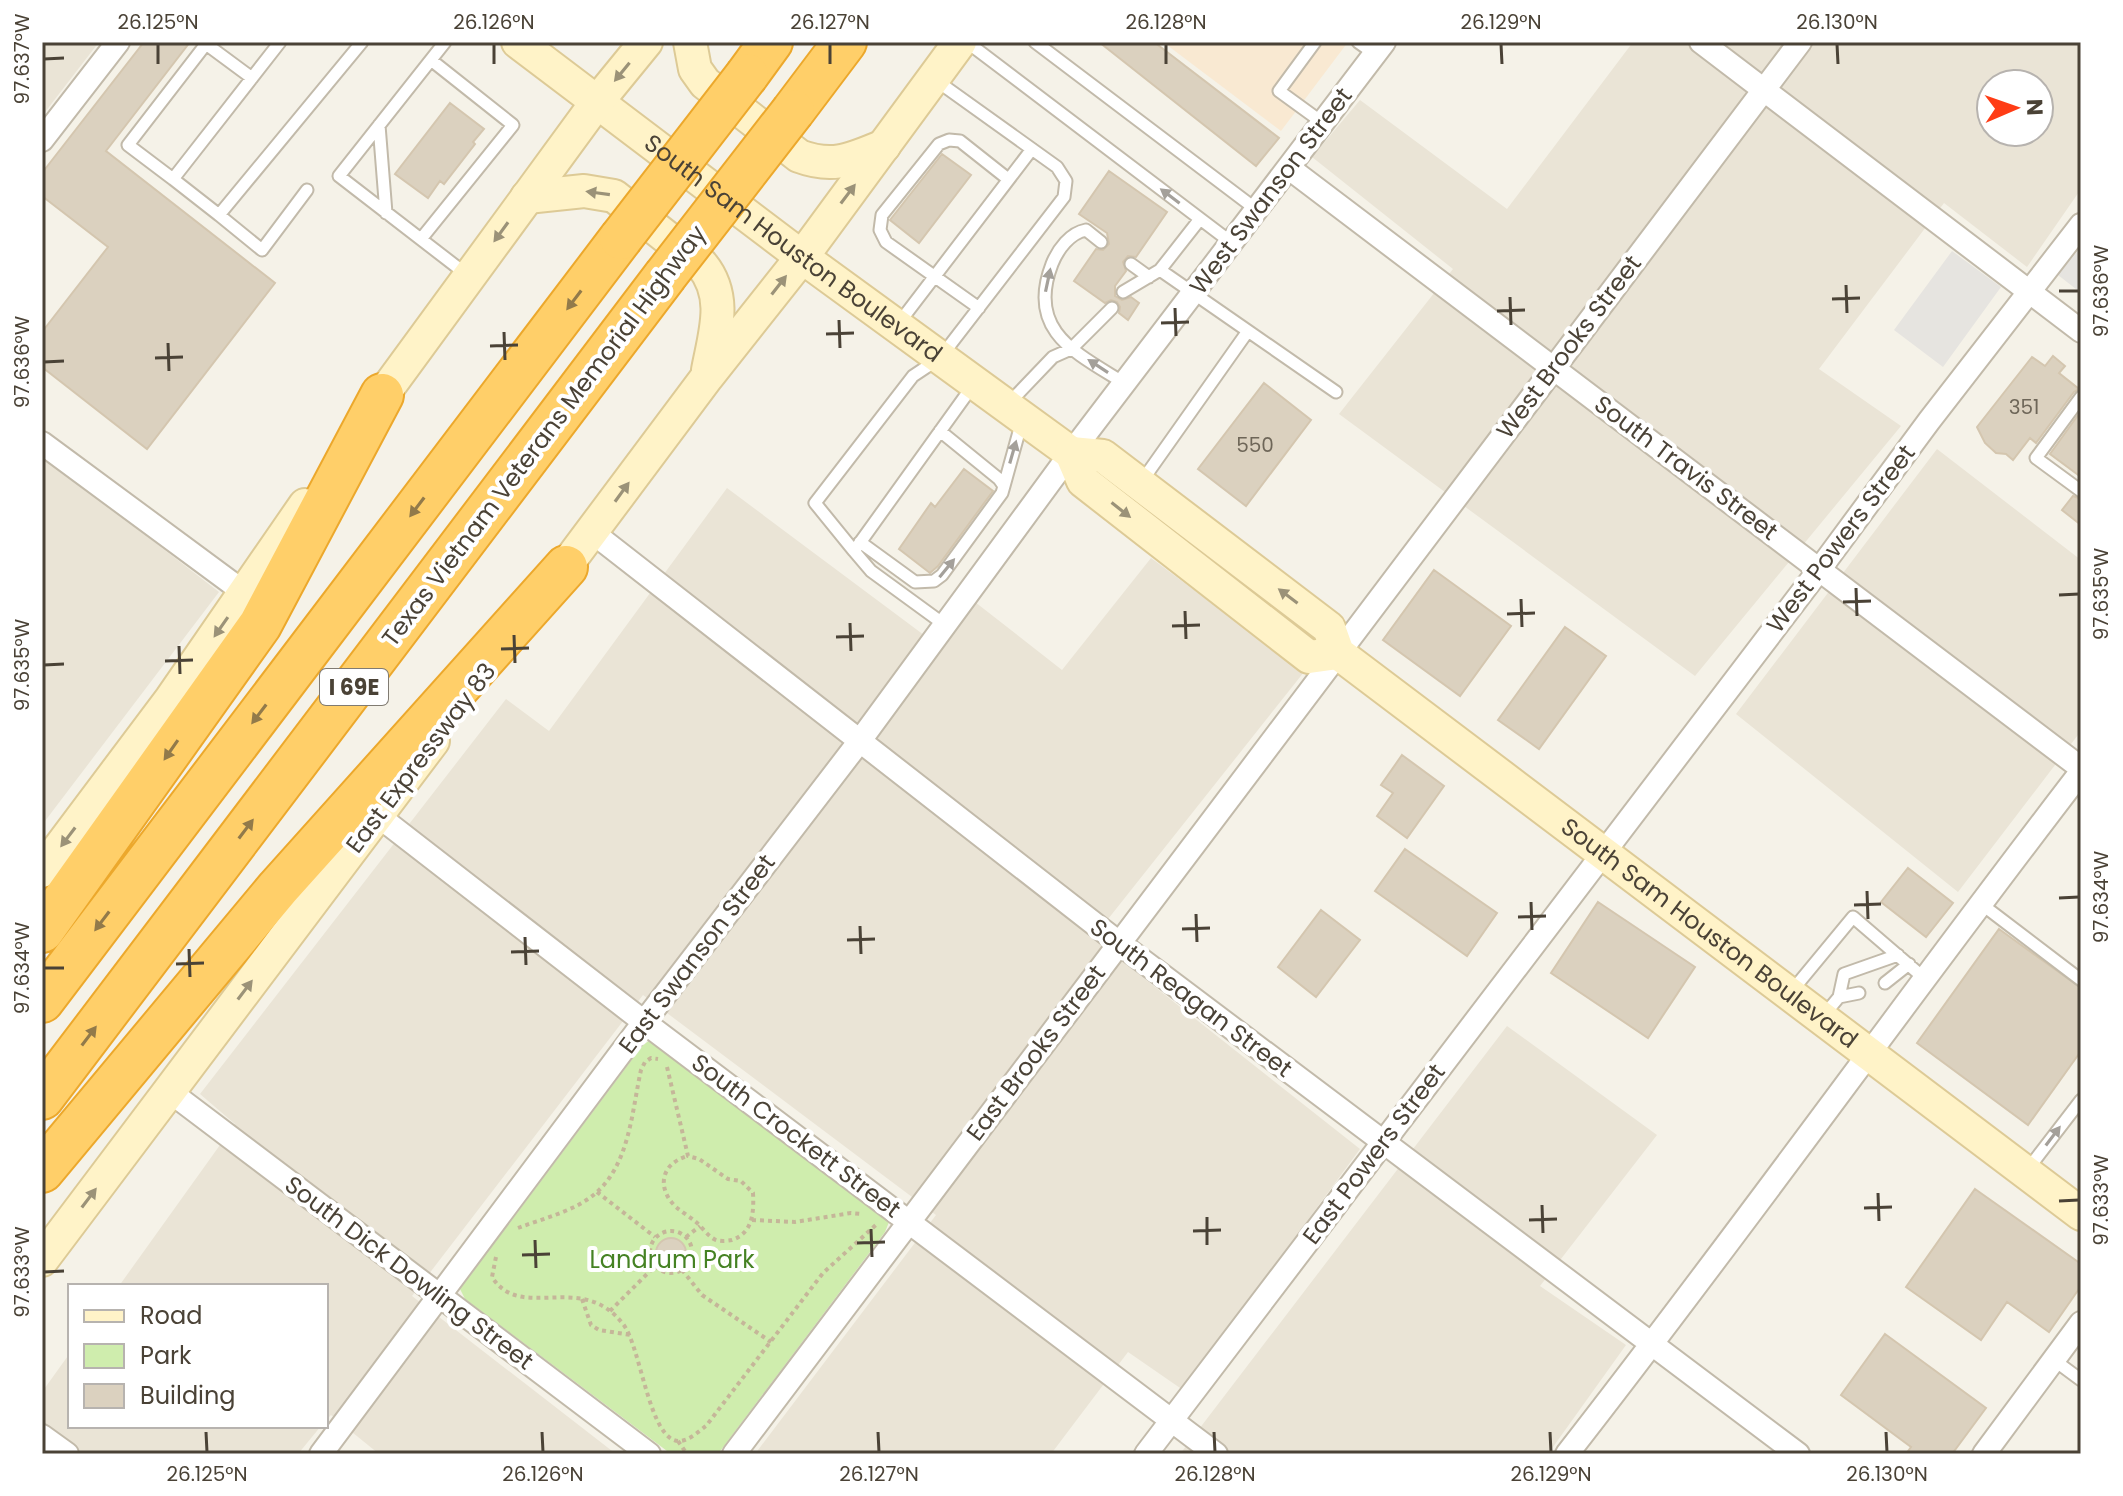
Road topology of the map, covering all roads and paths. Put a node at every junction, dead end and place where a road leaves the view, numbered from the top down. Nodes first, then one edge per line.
1 (118, 42) edge
2 (280, 42) edge
3 (362, 42) edge
4 (445, 42) edge
5 (518, 42) edge
6 (646, 42) edge
7 (690, 42) edge
8 (845, 42) edge
9 (960, 42) edge
10 (967, 42) edge
11 (1035, 42) edge
12 (1315, 42) edge
13 (1701, 42) edge
14 (1800, 42) edge
15 (1372, 46) edge
16 (759, 58) edge
17 (431, 60) junction
18 (252, 78) junction
19 (933, 78) junction
20 (1763, 89) junction
21 (597, 102) junction
22 (1323, 123) junction
23 (379, 125) junction
24 (42, 140) edge
25 (885, 145) junction
26 (1032, 149) junction
27 (1289, 168) junction
28 (173, 179) junction
29 (1008, 179) junction
30 (307, 190) dead end
31 (527, 197) junction
32 (1257, 210) junction
33 (386, 213) junction
34 (219, 215) junction
35 (1200, 219) junction
36 (2081, 225) edge
37 (421, 239) junction
38 (1101, 242) dead end
39 (1232, 243) junction
40 (802, 257) junction
41 (1131, 264) dead end
42 (1155, 273) junction
43 (935, 275) junction
44 (469, 276) junction
45 (1123, 292) dead end
46 (1194, 292) junction
47 (2031, 293) junction
48 (979, 308) junction
49 (1112, 308) dead end
50 (897, 326) junction
51 (1248, 331) junction
52 (2081, 331) edge
53 (1071, 349) junction
54 (940, 358) junction
55 (1555, 367) junction
56 (707, 377) junction
57 (975, 383) junction
58 (1124, 383) junction
59 (1336, 392) dead end
60 (382, 395) junction
61 (2081, 397) edge
62 (1014, 412) junction
63 (940, 431) junction
64 (42, 443) edge
65 (1071, 453) junction
66 (1140, 484) junction
67 (1004, 486) junction
68 (2081, 491) edge
69 (592, 532) junction
70 (857, 547) junction
71 (566, 567) junction
72 (1819, 570) junction
73 (245, 593) junction
74 (945, 625) junction
75 (1338, 653) junction
76 (859, 742) junction
77 (2081, 770) edge
78 (377, 815) junction
79 (1603, 854) junction
80 (42, 871) edge
81 (1980, 903) junction
82 (42, 931) edge
83 (1119, 943) junction
84 (1898, 955) junction
85 (1916, 971) junction
86 (2081, 980) edge
87 (1885, 983) dead end
88 (1859, 993) dead end
89 (1789, 995) junction
90 (42, 1001) edge
91 (1830, 1008) junction
92 (644, 1022) junction
93 (1867, 1054) junction
94 (169, 1091) junction
95 (42, 1098) edge
96 (2081, 1100) edge
97 (1383, 1143) junction
98 (688, 1156) junction
99 (42, 1171) edge
100 (2026, 1173) junction
101 (597, 1192) junction
102 (2081, 1214) edge
103 (752, 1220) junction
104 (909, 1220) junction
105 (878, 1223) junction
106 (700, 1226) junction
107 (517, 1229) dead end
108 (884, 1229) dead end
109 (655, 1237) junction
110 (686, 1237) junction
111 (498, 1250) dead end
112 (42, 1260) edge
113 (655, 1266) junction
114 (682, 1270) junction
115 (440, 1296) junction
116 (582, 1299) junction
117 (610, 1311) junction
118 (2081, 1323) edge
119 (631, 1335) junction
120 (771, 1342) junction
121 (1652, 1345) junction
122 (2054, 1360) junction
123 (2081, 1380) edge
124 (1171, 1420) junction
125 (42, 1436) edge
126 (678, 1441) junction
127 (67, 1454) edge
128 (321, 1454) edge
129 (649, 1454) edge
130 (687, 1454) edge
131 (734, 1454) edge
132 (1146, 1454) edge
133 (1216, 1454) edge
134 (1567, 1454) edge
135 (1798, 1454) edge
136 (1984, 1454) edge

1 - 24 street
2 - 18 lane
3 - 34 lane
4 - 17 lane
5 - 21 main road, South Sam Houston Boulevard
6 -> 21 main road
7 - 25 main road
95 -> 8 highway, Texas Vietnam Veterans Memorial Highway / I 69E, bridge
9 - 19 main road, East Expressway 83
35 -> 10 lane
11 - 32 lane
12 - 22 lane
13 - 20 street
14 - 20 street, West Brooks Street
15 - 22 street, West Swanson Street
16 -> 90 highway, I 69E, bridge
17 - 23 lane
17 - 37 lane
18 - 28 lane
18 - 28 lane
19 - 25 main road, East Expressway 83
19 - 26 lane
20 - 47 street
20 - 55 street, West Brooks Street
21 - 31 main road
21 - 40 main road, South Sam Houston Boulevard
22 - 27 street, West Swanson Street
23 - 33 lane
23 - 33 lane
40 -> 25 main road, East Expressway 83
26 - 29 lane
26 - 48 lane
27 - 32 street, West Swanson Street
27 - 55 street, South Travis Street
28 - 34 lane
29 - 43 lane
29 - 43 lane
30 - 34 lane
31 -> 44 main road
56 -> 31 main road
32 - 39 street, West Swanson Street
33 - 37 lane
35 - 39 lane
35 - 42 lane
36 - 47 street, West Powers Street
37 - 44 lane
53 -> 38 lane
39 - 46 street, West Swanson Street
40 - 50 main road, South Sam Houston Boulevard
56 -> 40 main road, East Expressway 83
41 - 42 lane
42 - 45 lane
42 - 46 lane
43 - 48 lane
43 - 50 lane
44 - 60 main road
46 - 51 lane
46 - 58 street, West Swanson Street
47 - 52 street
47 - 72 street, West Powers Street
48 - 54 lane
49 - 53 lane
50 - 54 main road, South Sam Houston Boulevard
51 - 59 lane
51 - 66 lane
58 -> 53 lane
53 - 62 lane
54 - 57 main road, South Sam Houston Boulevard
54 - 70 lane
55 - 72 street, South Travis Street
55 - 75 street, West Brooks Street
69 -> 56 main road, East Expressway 83
57 - 62 main road, South Sam Houston Boulevard
57 - 63 lane
58 - 65 street, West Swanson Street
60 - 73 main road
60 -> 82 highway
61 - 68 lane
62 - 65 main road, South Sam Houston Boulevard
67 -> 62 lane
63 - 67 lane
63 - 70 lane
64 - 73 street
65 - 66 main road, South Sam Houston Boulevard
65 - 74 street, East Swanson Street
65 -> 75 main road, South Sam Houston Boulevard
75 -> 66 main road, South Sam Houston Boulevard
70 -> 67 lane
69 - 71 main road, East Expressway 83
69 - 76 street, South Reagan Street
70 - 74 lane
71 - 78 main road, East Expressway 83
71 - 99 highway
72 - 77 street, South Travis Street
72 - 79 street, West Powers Street
73 -> 80 main road
74 - 76 street, East Swanson Street
75 - 79 main road, South Sam Houston Boulevard
75 - 83 street, East Brooks Street
76 - 83 street, South Reagan Street
76 - 92 street, East Swanson Street
77 - 81 street
78 - 92 street, South Crockett Street
94 -> 78 main road, East Expressway 83
79 - 89 main road, South Sam Houston Boulevard
79 - 97 street, East Powers Street
81 - 85 street
81 - 86 lane
83 - 97 street, South Reagan Street
83 - 104 street, East Brooks Street
84 - 85 lane
84 - 89 lane
84 - 91 lane
85 - 87 lane
85 - 93 street
88 - 91 lane
89 - 91 main road, South Sam Houston Boulevard
91 - 93 main road, South Sam Houston Boulevard
92 - 104 street, South Crockett Street
92 - 115 street, East Swanson Street
93 - 100 main road, South Sam Houston Boulevard
93 - 121 street
112 -> 94 main road, East Expressway 83
94 - 115 street, South Dick Dowling Street
100 -> 96 lane
97 - 121 street, South Reagan Street
97 - 124 street, East Powers Street
98 - 101 path
98 - 103 path
98 - 106 path
100 - 102 main road, South Sam Houston Boulevard
101 - 107 path
101 - 109 path
103 - 105 path
103 - 106 path
104 - 124 street, South Crockett Street
104 - 131 street, East Brooks Street
105 - 108 path
105 - 120 path
106 - 110 path
109 - 110 path
109 - 113 path
110 - 114 path
111 - 116 path
113 - 114 path
113 - 117 path
114 - 120 path
115 - 128 street, East Swanson Street
115 - 129 street, South Dick Dowling Street
116 - 117 path
116 - 119 path
117 - 119 path
118 - 122 street
119 - 126 path
120 - 126 path
121 - 134 street
121 - 135 street, South Reagan Street
122 - 123 lane
122 - 136 street
124 - 132 street, East Powers Street
124 - 133 street, South Crockett Street
125 - 127 street
126 - 130 path

